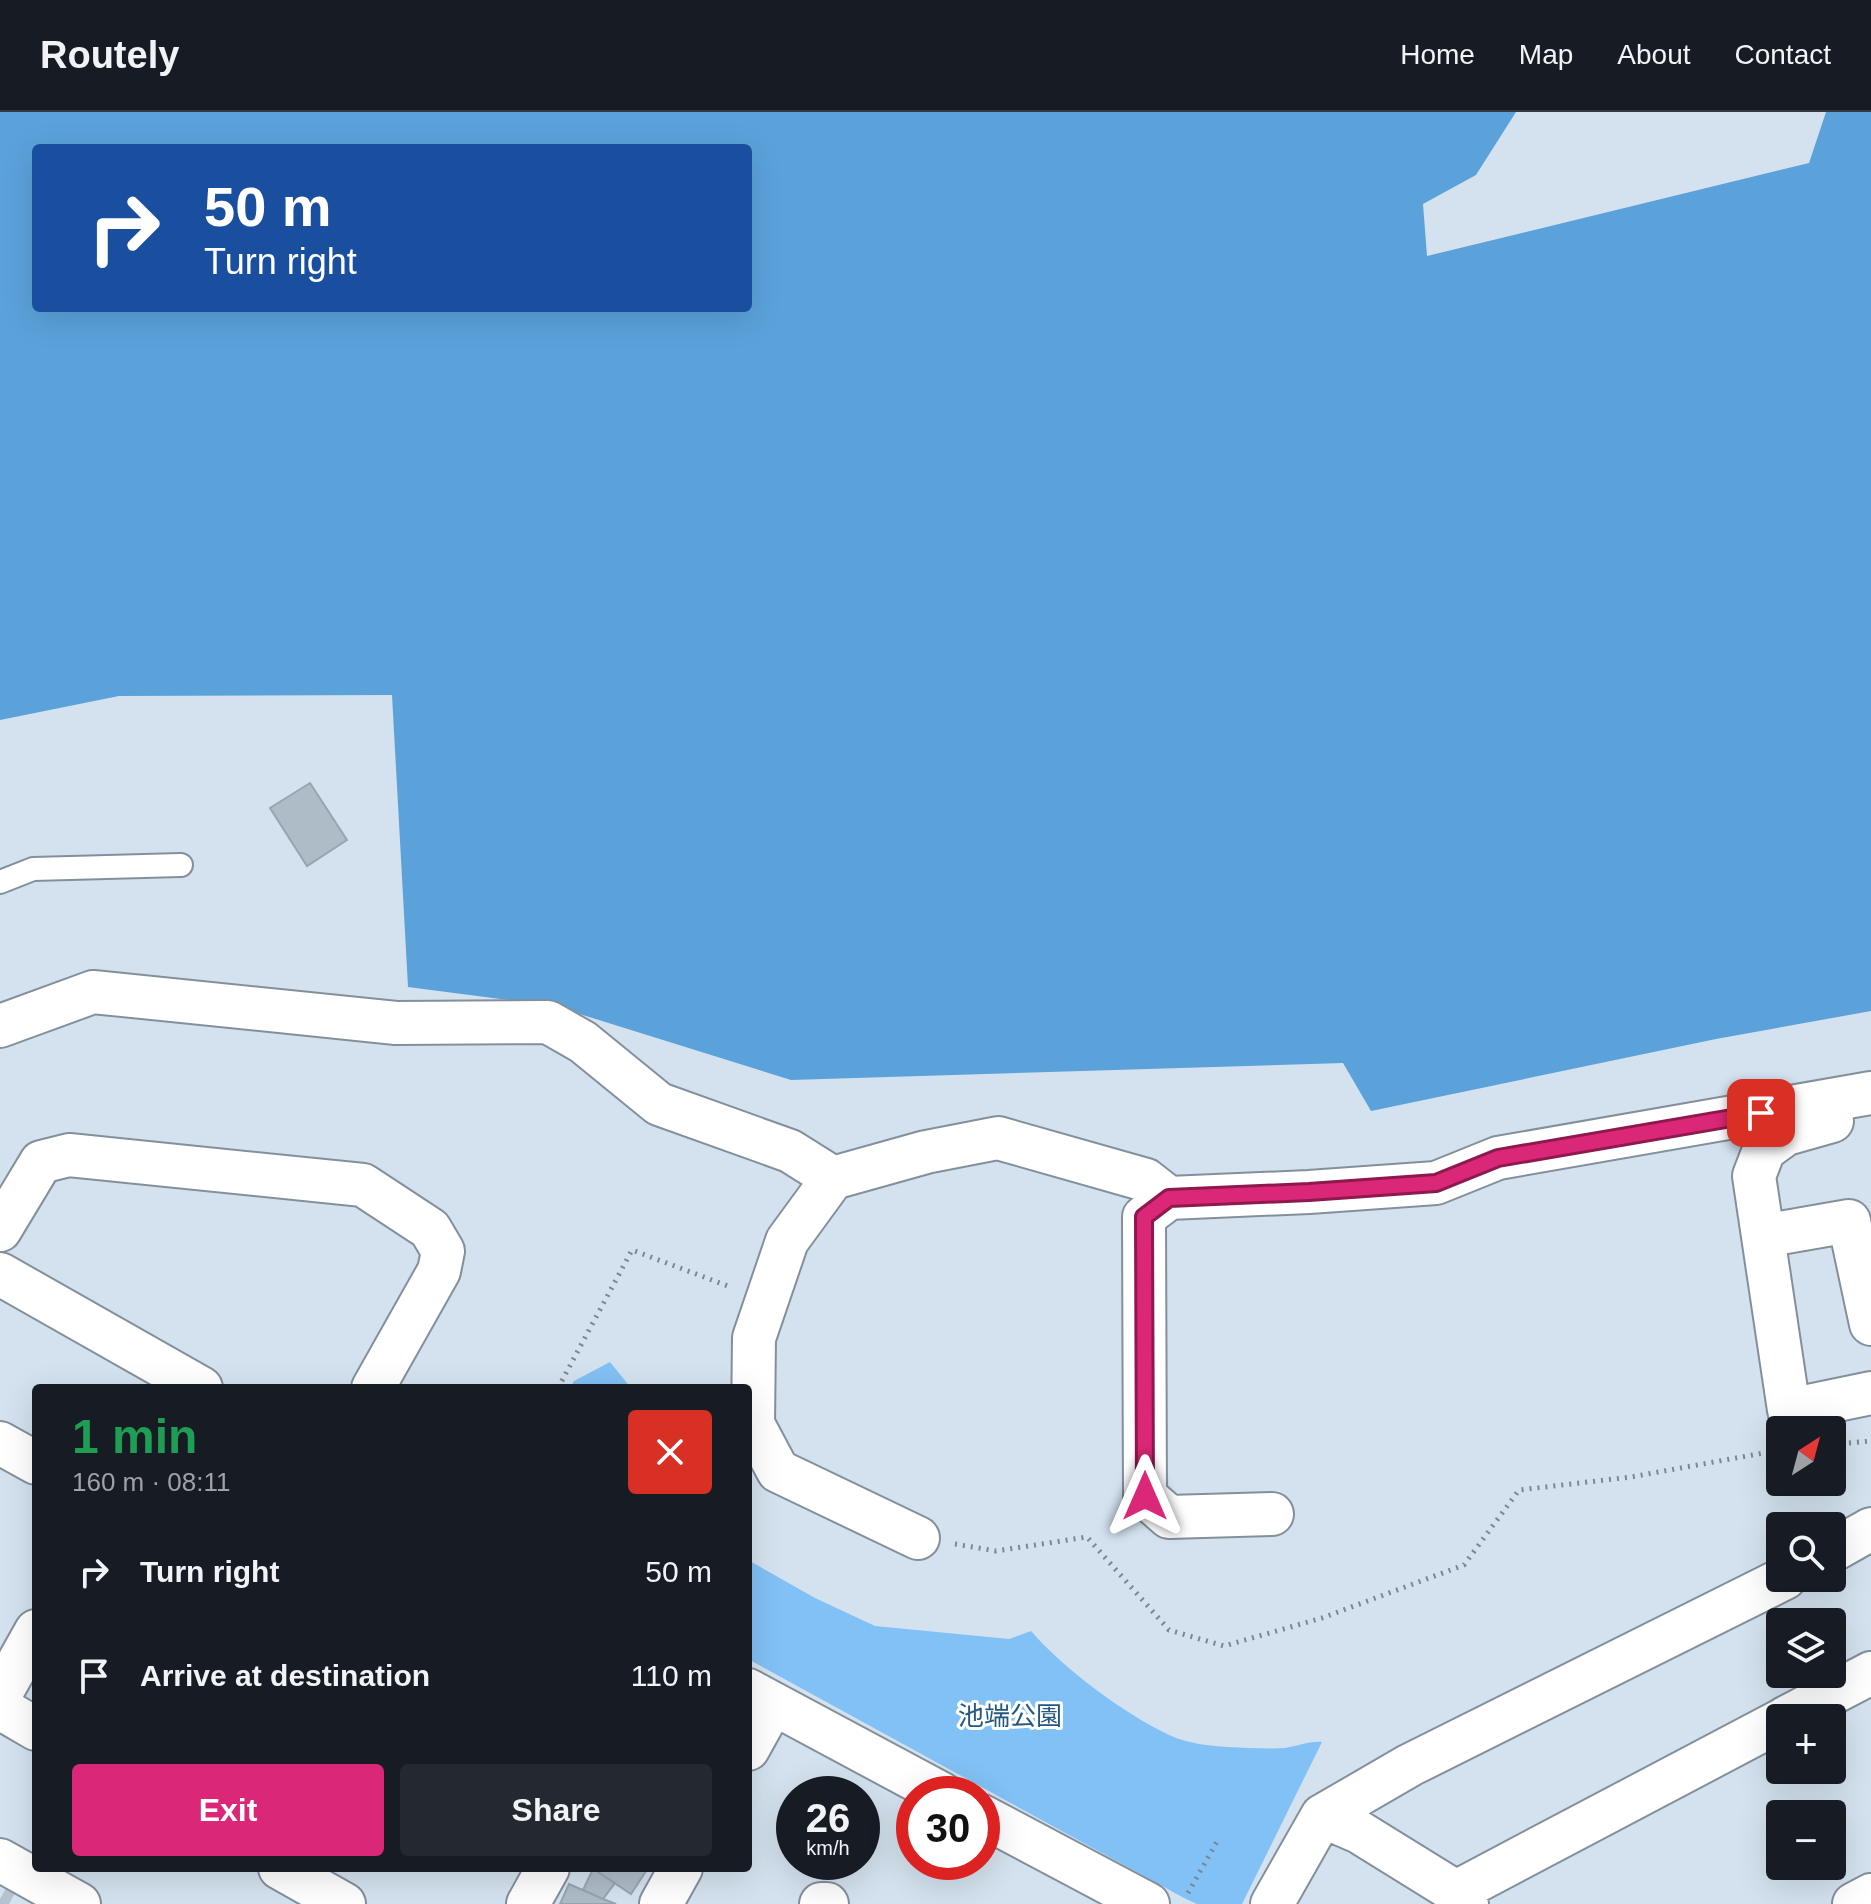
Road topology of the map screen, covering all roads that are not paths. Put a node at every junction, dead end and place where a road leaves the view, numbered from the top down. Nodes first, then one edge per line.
1 (181, 865) dead end
2 (0, 882) edge
3 (0, 1026) edge
4 (1871, 1093) edge
5 (1871, 1108) edge
6 (833, 1178) junction
7 (1169, 1198) junction
8 (0, 1230) edge
9 (1763, 1236) junction
10 (0, 1274) edge
11 (1871, 1324) edge
12 (184, 1384) edge
13 (375, 1384) edge
14 (1871, 1393) edge
15 (1272, 1514) dead end
16 (1871, 1529) edge
17 (918, 1538) road end
18 (1846, 1543) edge
19 (1766, 1588) edge
20 (32, 1638) edge
21 (1871, 1673) edge
22 (0, 1695) edge
23 (761, 1697) edge
24 (1812, 1704) edge
25 (0, 1708) edge
26 (32, 1727) edge
27 (1766, 1729) edge
28 (752, 1733) edge
29 (908, 1776) edge
30 (1322, 1816) junction
31 (1000, 1826) edge
32 (0, 1860) edge
33 (287, 1872) edge
34 (546, 1872) edge
35 (679, 1872) edge
36 (1871, 1895) edge
37 (1462, 1898) edge
38 (79, 1904) edge
39 (344, 1904) edge
40 (528, 1904) edge
41 (661, 1904) edge
42 (1148, 1904) edge
43 (1272, 1904) edge
44 (1854, 1904) edge

1 - 2 lane
3 - 6 street
4 - 7 street
5 - 9 street
6 - 7 street
6 - 17 street
7 - 15 street
8 - 13 street
9 - 11 street
9 - 14 street
10 - 12 street
16 - 18 street
19 - 30 street
20 - 22 street
21 - 24 street
23 - 28 street
23 - 29 street
25 - 26 street
27 - 37 street
30 - 37 street
30 - 43 street
31 - 42 street
32 - 38 street
33 - 39 street
34 - 40 street
35 - 41 street
36 - 44 street

